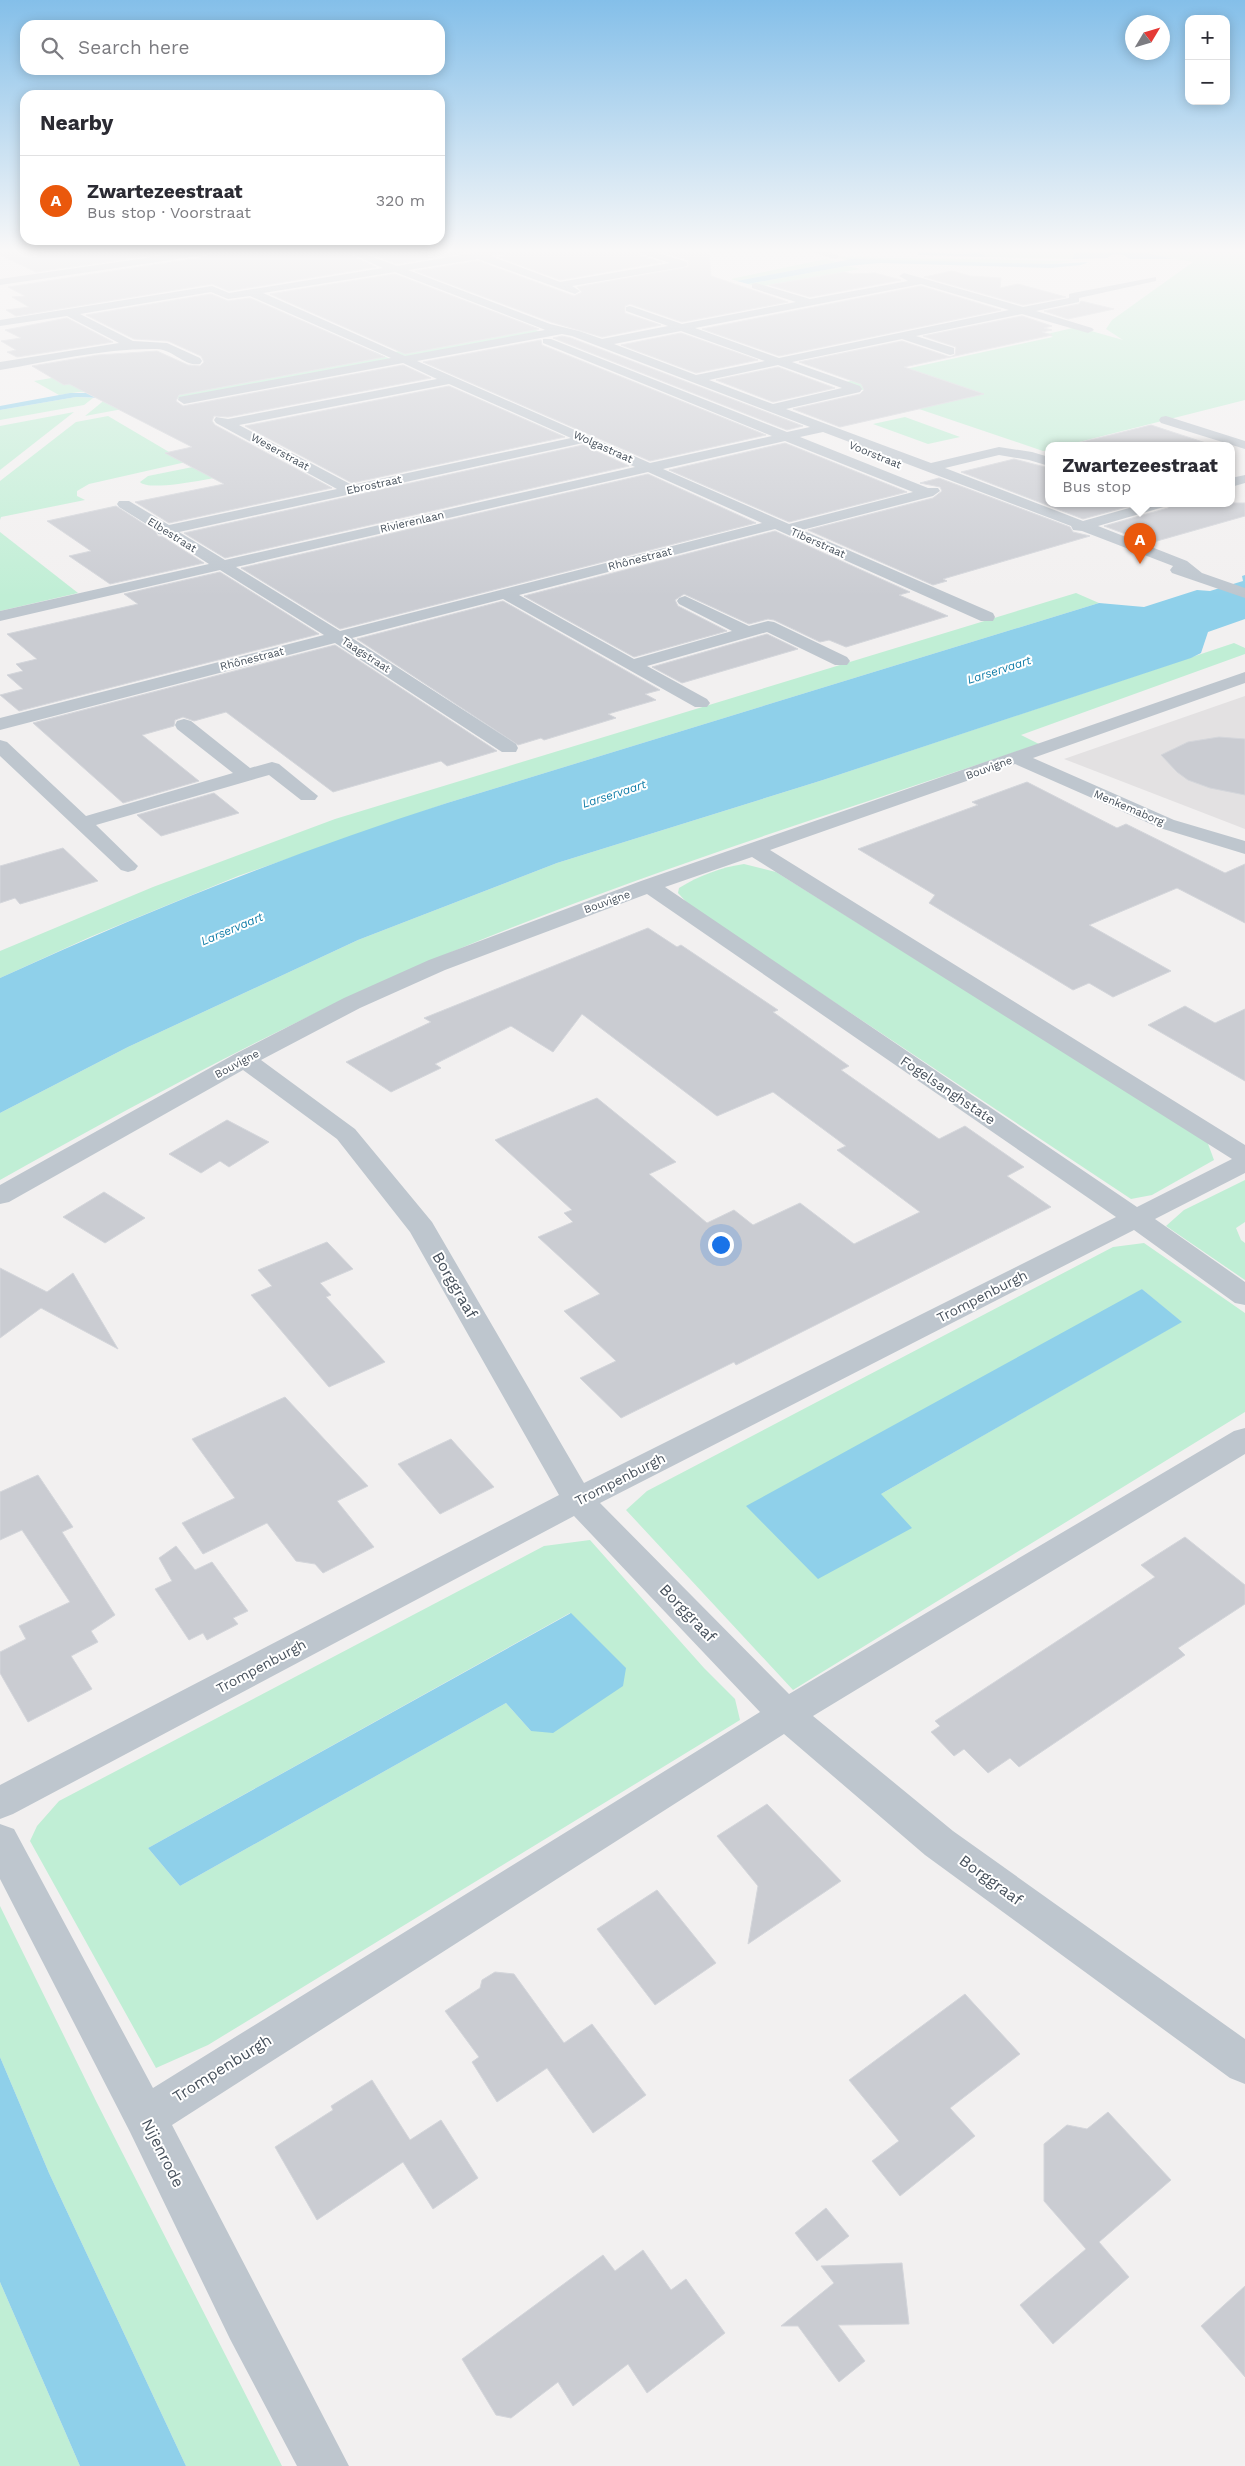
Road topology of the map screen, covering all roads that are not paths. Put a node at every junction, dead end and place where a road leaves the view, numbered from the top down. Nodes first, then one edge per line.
1 (346, 367) edge
2 (419, 367) edge
3 (630, 367) edge
4 (656, 367) edge
5 (753, 367) edge
6 (793, 367) edge
7 (0, 368) edge
8 (16, 378) dead end
9 (449, 380) junction
10 (690, 380) junction
11 (771, 408) junction
12 (1166, 420) dead end
13 (227, 423) junction
14 (818, 429) junction
15 (786, 437) junction
16 (585, 439) junction
17 (1245, 444) edge
18 (1045, 461) edge
19 (650, 468) junction
20 (929, 468) junction
21 (961, 484) junction
22 (350, 490) junction
23 (928, 493) junction
24 (124, 504) dead end
25 (1148, 507) edge
26 (782, 527) junction
27 (1076, 527) junction
28 (163, 531) junction
29 (222, 566) junction
30 (1245, 593) edge
31 (505, 594) junction
32 (685, 601) dead end
33 (0, 616) edge
34 (987, 617) dead end
35 (747, 632) junction
36 (338, 637) junction
37 (841, 661) dead end
38 (632, 665) junction
39 (1245, 677) edge
40 (701, 703) dead end
41 (0, 724) edge
42 (184, 725) dead end
43 (0, 746) edge
44 (509, 748) dead end
45 (1017, 758) junction
46 (248, 776) junction
47 (308, 796) dead end
48 (82, 823) junction
49 (1245, 848) edge
50 (755, 850) junction
51 (128, 866) dead end
52 (649, 886) junction
53 (244, 1059) junction
54 (1245, 1156) edge
55 (1245, 1163) edge
56 (0, 1196) edge
57 (1137, 1218) junction
58 (1245, 1296) edge
59 (1245, 1439) edge
60 (578, 1500) junction
61 (786, 1715) junction
62 (0, 1803) edge
63 (0, 1841) edge
64 (1245, 2064) edge
65 (145, 2117) junction
66 (324, 2466) edge

1 - 13 street, Weserstraat
2 - 9 street, Wolgastraat
3 - 15 street, Voorstraat
4 - 10 street, Voorstraat
5 - 10 street
6 - 11 street
7 - 8 street
9 - 13 street
9 - 16 street, Wolgastraat
10 - 11 street, Voorstraat
10 - 14 street, Voorstraat
11 - 14 street, Voorstraat
12 - 17 street
13 - 22 street, Weserstraat
14 - 15 street, Rivierenlaan
14 - 20 street, Voorstraat
14 - 21 street, Voorstraat
15 - 19 street, Rivierenlaan
15 - 23 street, Voorstraat
16 - 19 street, Wolgastraat
16 - 22 street, Ebrostraat
18 - 20 street
19 - 26 street, Tiberstraat
19 - 29 street, Rivierenlaan
20 - 21 street, Voorstraat
21 - 23 street, Rhônestraat
21 - 27 street, Voorstraat
22 - 28 street, Ebrostraat
23 - 26 street, Rhônestraat
24 - 28 street, Elbestraat
25 - 27 street
26 - 31 street, Rhônestraat
26 - 34 street, Tiberstraat
27 - 30 street, Voorstraat
28 - 29 street, Elbestraat
29 - 33 street, Rivierenlaan
29 - 36 street, Taagstraat
31 - 36 street, Rhônestraat
31 - 38 street
32 - 35 street
35 - 37 street
35 - 38 street
36 - 41 street, Rhônestraat
36 - 44 street, Taagstraat
38 - 40 street
39 - 45 street, Bouvigne
42 - 46 street
43 - 48 street
45 - 49 street, Menkemaborg
45 - 50 street, Bouvigne
46 - 47 street
46 - 48 street
48 - 51 street
50 - 52 street, Bouvigne
50 - 54 street
52 - 53 street, Bouvigne
52 - 57 street, Fogelsanghstate
53 - 56 street, Bouvigne
53 - 60 street, Borggraaf
55 - 57 street, Trompenburgh
57 - 58 street, Fogelsanghstate
57 - 60 street, Trompenburgh
59 - 61 street, Trompenburgh
60 - 61 street, Borggraaf
60 - 62 street, Trompenburgh
61 - 64 street, Borggraaf
61 - 65 street, Trompenburgh
63 - 65 street, Nijenrode
65 - 66 street, Nijenrode

